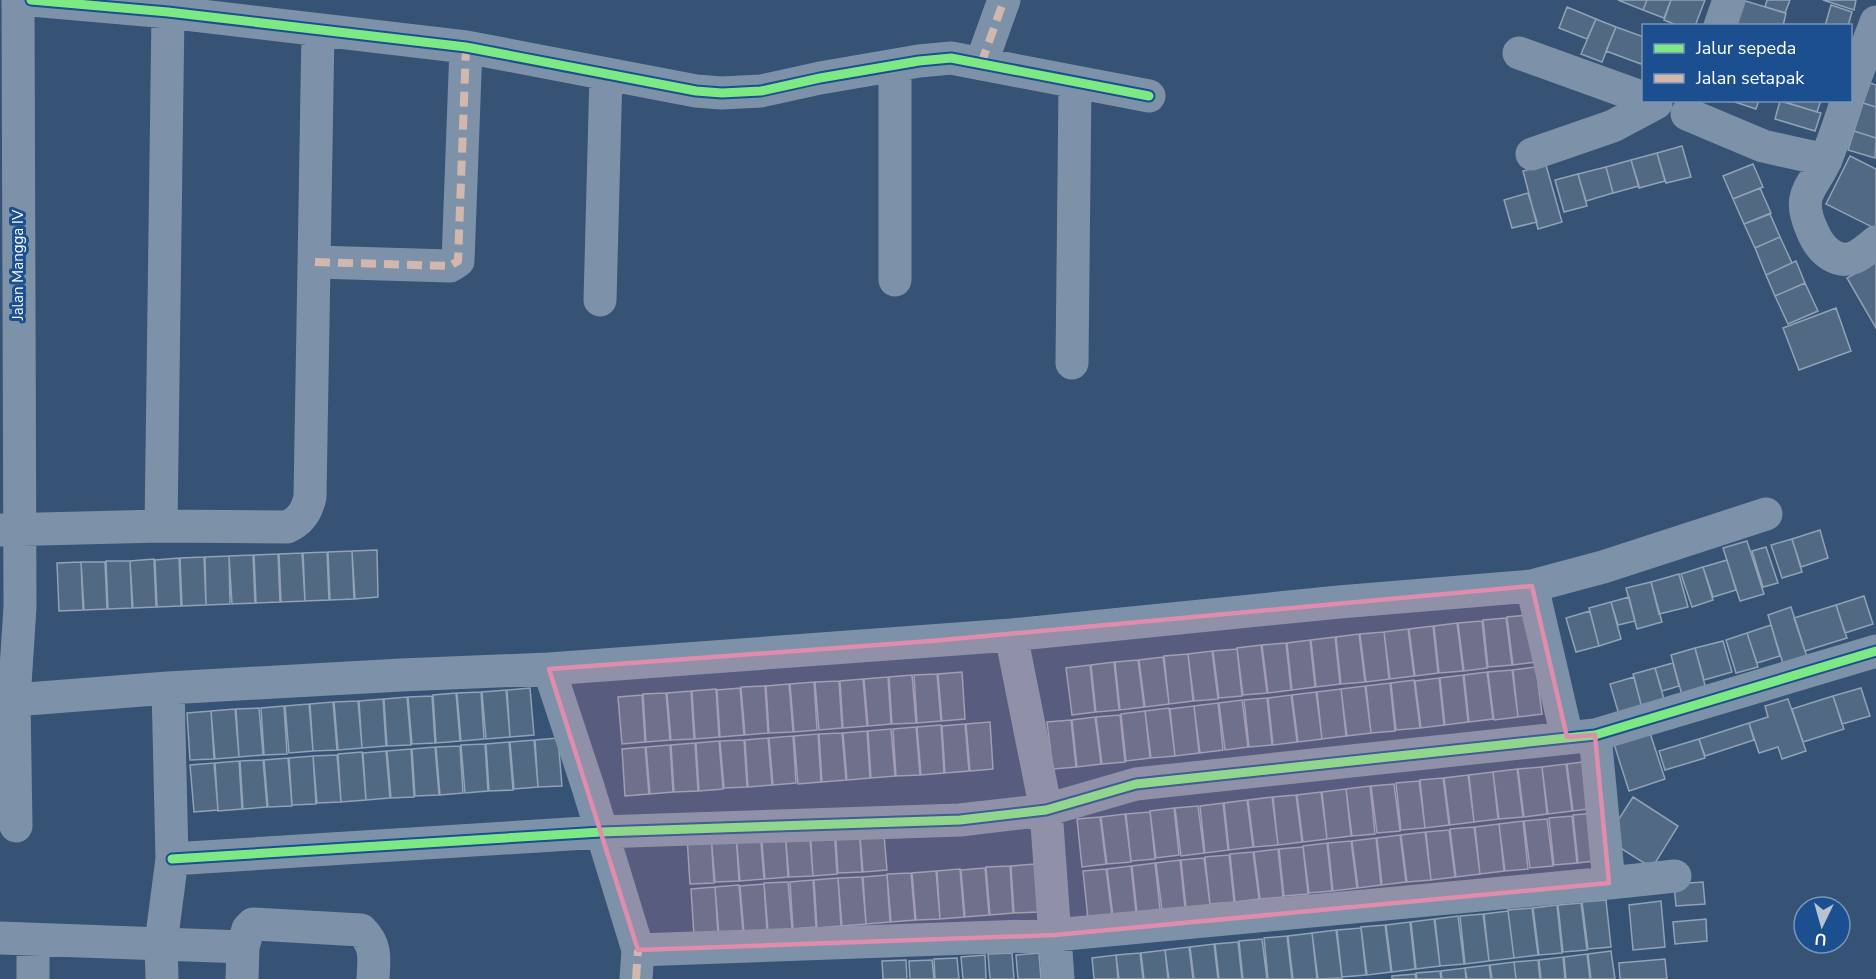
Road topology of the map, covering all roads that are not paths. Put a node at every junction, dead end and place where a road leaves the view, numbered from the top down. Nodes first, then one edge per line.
1 (18, 0) edge
2 (31, 0) edge
3 (1004, 0) edge
4 (1729, 0) edge
5 (168, 12) junction
6 (1876, 22) edge
7 (1721, 24) edge
8 (318, 31) junction
9 (466, 47) junction
10 (1519, 53) dead end
11 (981, 64) junction
12 (895, 66) junction
13 (606, 74) junction
14 (1075, 83) junction
15 (1852, 89) edge
16 (1149, 96) dead end
17 (1642, 98) edge
18 (1649, 102) edge
19 (1656, 102) edge
20 (1846, 102) edge
21 (1689, 107) edge
22 (1532, 154) dead end
23 (1826, 160) junction
24 (1876, 242) edge
25 (315, 262) junction
26 (896, 280) dead end
27 (600, 300) dead end
28 (1072, 363) dead end
29 (1766, 514) dead end
30 (161, 526) junction
31 (10, 530) edge
32 (1532, 586) junction
33 (1011, 635) junction
34 (1876, 651) edge
35 (549, 669) junction
36 (168, 688) junction
37 (7, 700) edge
38 (1581, 736) junction
39 (1046, 810) junction
40 (16, 826) dead end
41 (602, 832) junction
42 (172, 859) junction
43 (1675, 876) dead end
44 (1609, 883) junction
45 (1054, 935) junction
46 (0, 938) edge
47 (33, 940) junction
48 (161, 944) junction
49 (243, 947) junction
50 (637, 965) edge
51 (33, 979) edge
52 (162, 979) edge
53 (242, 979) edge
54 (373, 979) edge
55 (1058, 979) edge

1 - 31 street, Jalan Mangga IV
2 - 5 street
3 - 11 street
4 - 7 street
5 - 8 street
5 - 30 street
6 - 15 street
8 - 9 street
8 - 25 street
9 - 13 street
9 - 25 street
10 - 17 street
11 - 12 street
11 - 14 street
12 - 13 street
12 - 26 street
13 - 27 street
14 - 16 street
14 - 28 street
18 - 22 street
19 - 21 street
20 - 23 street
21 - 23 street
23 - 24 street
25 - 30 street
29 - 32 street
30 - 31 street
31 - 37 street, Jalan Mangga IV
32 - 33 street
32 - 38 street
33 - 35 street
33 - 39 street
34 - 38 street
35 - 36 street
35 - 41 street
36 - 37 street
36 - 42 street
37 - 40 street, Jalan Mangga IV
38 - 39 street
38 - 44 street
39 - 41 street
39 - 45 street
41 - 42 street
41 - 50 street
42 - 48 street
43 - 44 street
44 - 45 street
45 - 50 street
45 - 55 street
46 - 47 street
47 - 48 street
47 - 51 street
48 - 49 street
48 - 52 street
49 - 53 street
49 - 54 street

